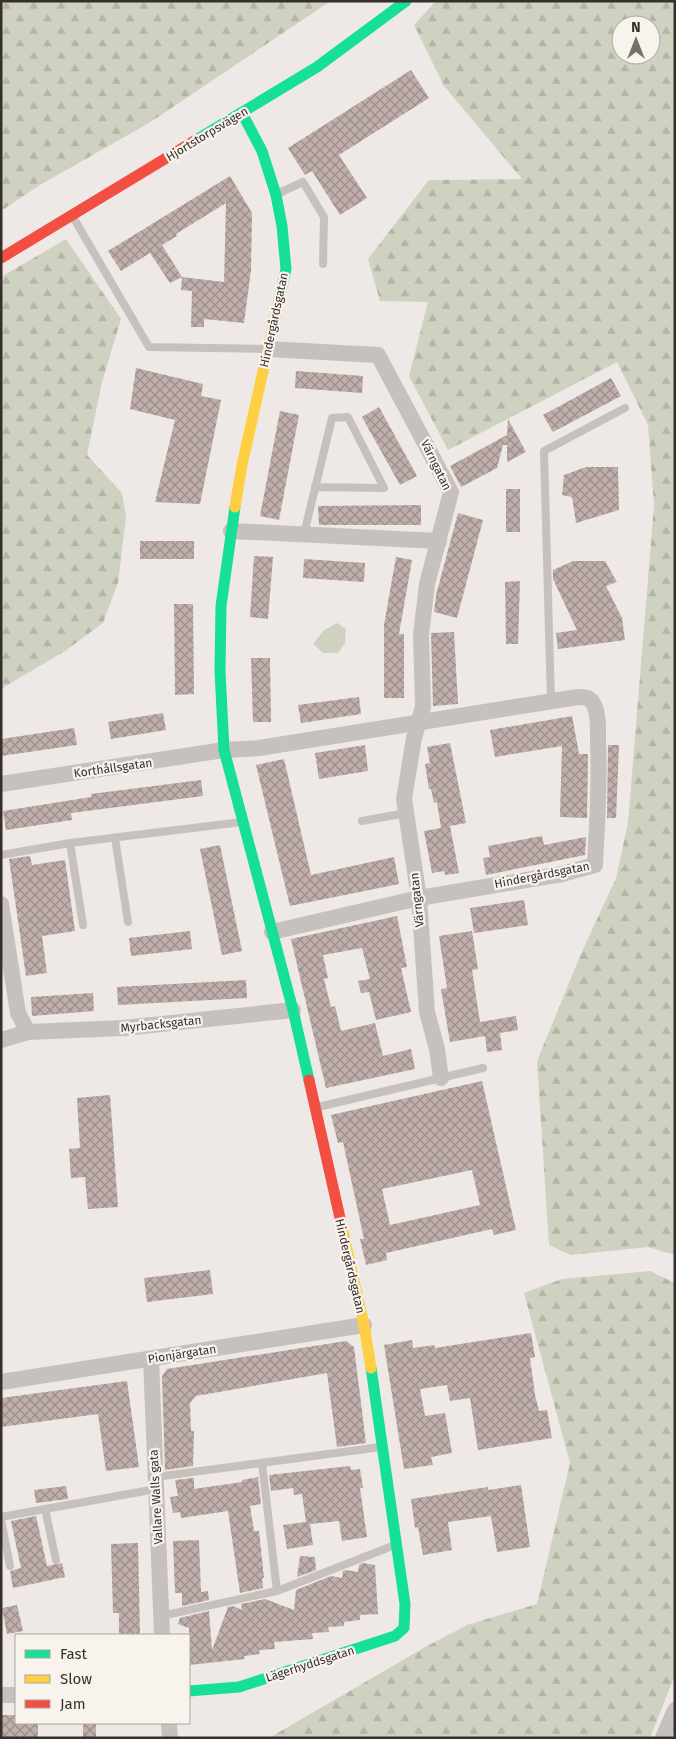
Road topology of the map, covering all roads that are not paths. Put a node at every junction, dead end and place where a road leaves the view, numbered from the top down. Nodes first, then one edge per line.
1 (406, 1) edge
2 (242, 114) junction
3 (276, 195) junction
4 (72, 215) junction
5 (1, 258) edge
6 (323, 264) dead end
7 (268, 349) junction
8 (625, 408) dead end
9 (315, 487) junction
10 (231, 531) junction
11 (304, 534) junction
12 (439, 541) junction
13 (550, 702) junction
14 (418, 722) junction
15 (224, 750) junction
16 (1, 784) edge
17 (406, 813) junction
18 (362, 821) dead end
19 (243, 822) junction
20 (115, 838) junction
21 (70, 844) junction
22 (1, 854) edge
23 (419, 898) junction
24 (1, 904) edge
25 (128, 922) dead end
26 (83, 925) dead end
27 (272, 932) junction
28 (293, 1010) junction
29 (28, 1032) junction
30 (1, 1040) edge
31 (483, 1068) dead end
32 (441, 1078) junction
33 (313, 1108) junction
34 (364, 1325) junction
35 (151, 1359) junction
36 (1, 1382) edge
37 (383, 1447) junction
38 (262, 1463) junction
39 (156, 1483) junction
40 (46, 1509) junction
41 (1, 1519) edge
42 (397, 1544) junction
43 (56, 1560) dead end
44 (10, 1566) dead end
45 (276, 1591) junction
46 (405, 1604) joint
47 (162, 1616) junction
48 (162, 1634) edge
49 (190, 1691) edge
50 (1, 1695) edge
51 (15, 1695) edge
52 (675, 1710) edge
53 (169, 1724) edge
54 (170, 1738) edge
55 (663, 1738) edge

1 - 2 street, Hjortstorpsvägen
2 - 3 street, Hindergårdsgatan
2 - 4 street, Hjortstorpsvägen
3 - 6 lane
3 - 7 street, Hindergårdsgatan
4 - 5 street, Hjortstorpsvägen
4 - 7 lane
7 - 10 street, Hindergårdsgatan
7 - 12 street, Värngatan
8 - 13 lane
9 - 9 lane
9 - 11 lane
10 - 11 street
10 - 15 street, Hindergårdsgatan
11 - 12 street
12 - 14 street, Värngatan
13 - 14 street, Hindergårdsgatan
13 - 23 street, Hindergårdsgatan
14 - 15 street
14 - 17 street, Värngatan
15 - 16 street, Korthållsgatan
15 - 19 street, Hindergårdsgatan
17 - 18 lane
17 - 23 street, Värngatan
19 - 20 lane
19 - 27 street, Hindergårdsgatan
20 - 21 lane
20 - 25 lane
21 - 22 lane
21 - 26 lane
23 - 27 street, Hindergårdsgatan
23 - 32 street, Värngatan
24 - 29 street
27 - 28 street, Hindergårdsgatan
28 - 29 street, Myrbacksgatan
28 - 33 street, Hindergårdsgatan
29 - 30 street, Myrbacksgatan
31 - 32 lane
32 - 33 lane
33 - 34 street, Hindergårdsgatan
34 - 35 street, Pionjärgatan
34 - 37 street, Hindergårdsgatan
35 - 36 street, Pionjärgatan
35 - 39 street, Vallare Walls gata
37 - 38 lane
37 - 42 street, Hindergårdsgatan
38 - 39 lane
38 - 45 lane
39 - 40 lane
39 - 47 street, Vallare Walls gata
40 - 41 lane
40 - 43 lane
41 - 44 lane
42 - 45 lane
42 - 46 street, Hindergårdsgatan
45 - 47 lane
46 - 49 street, Lägerhyddsgatan
47 - 48 street, Vallare Walls gata
50 - 51 street
52 - 55 street
53 - 54 street

